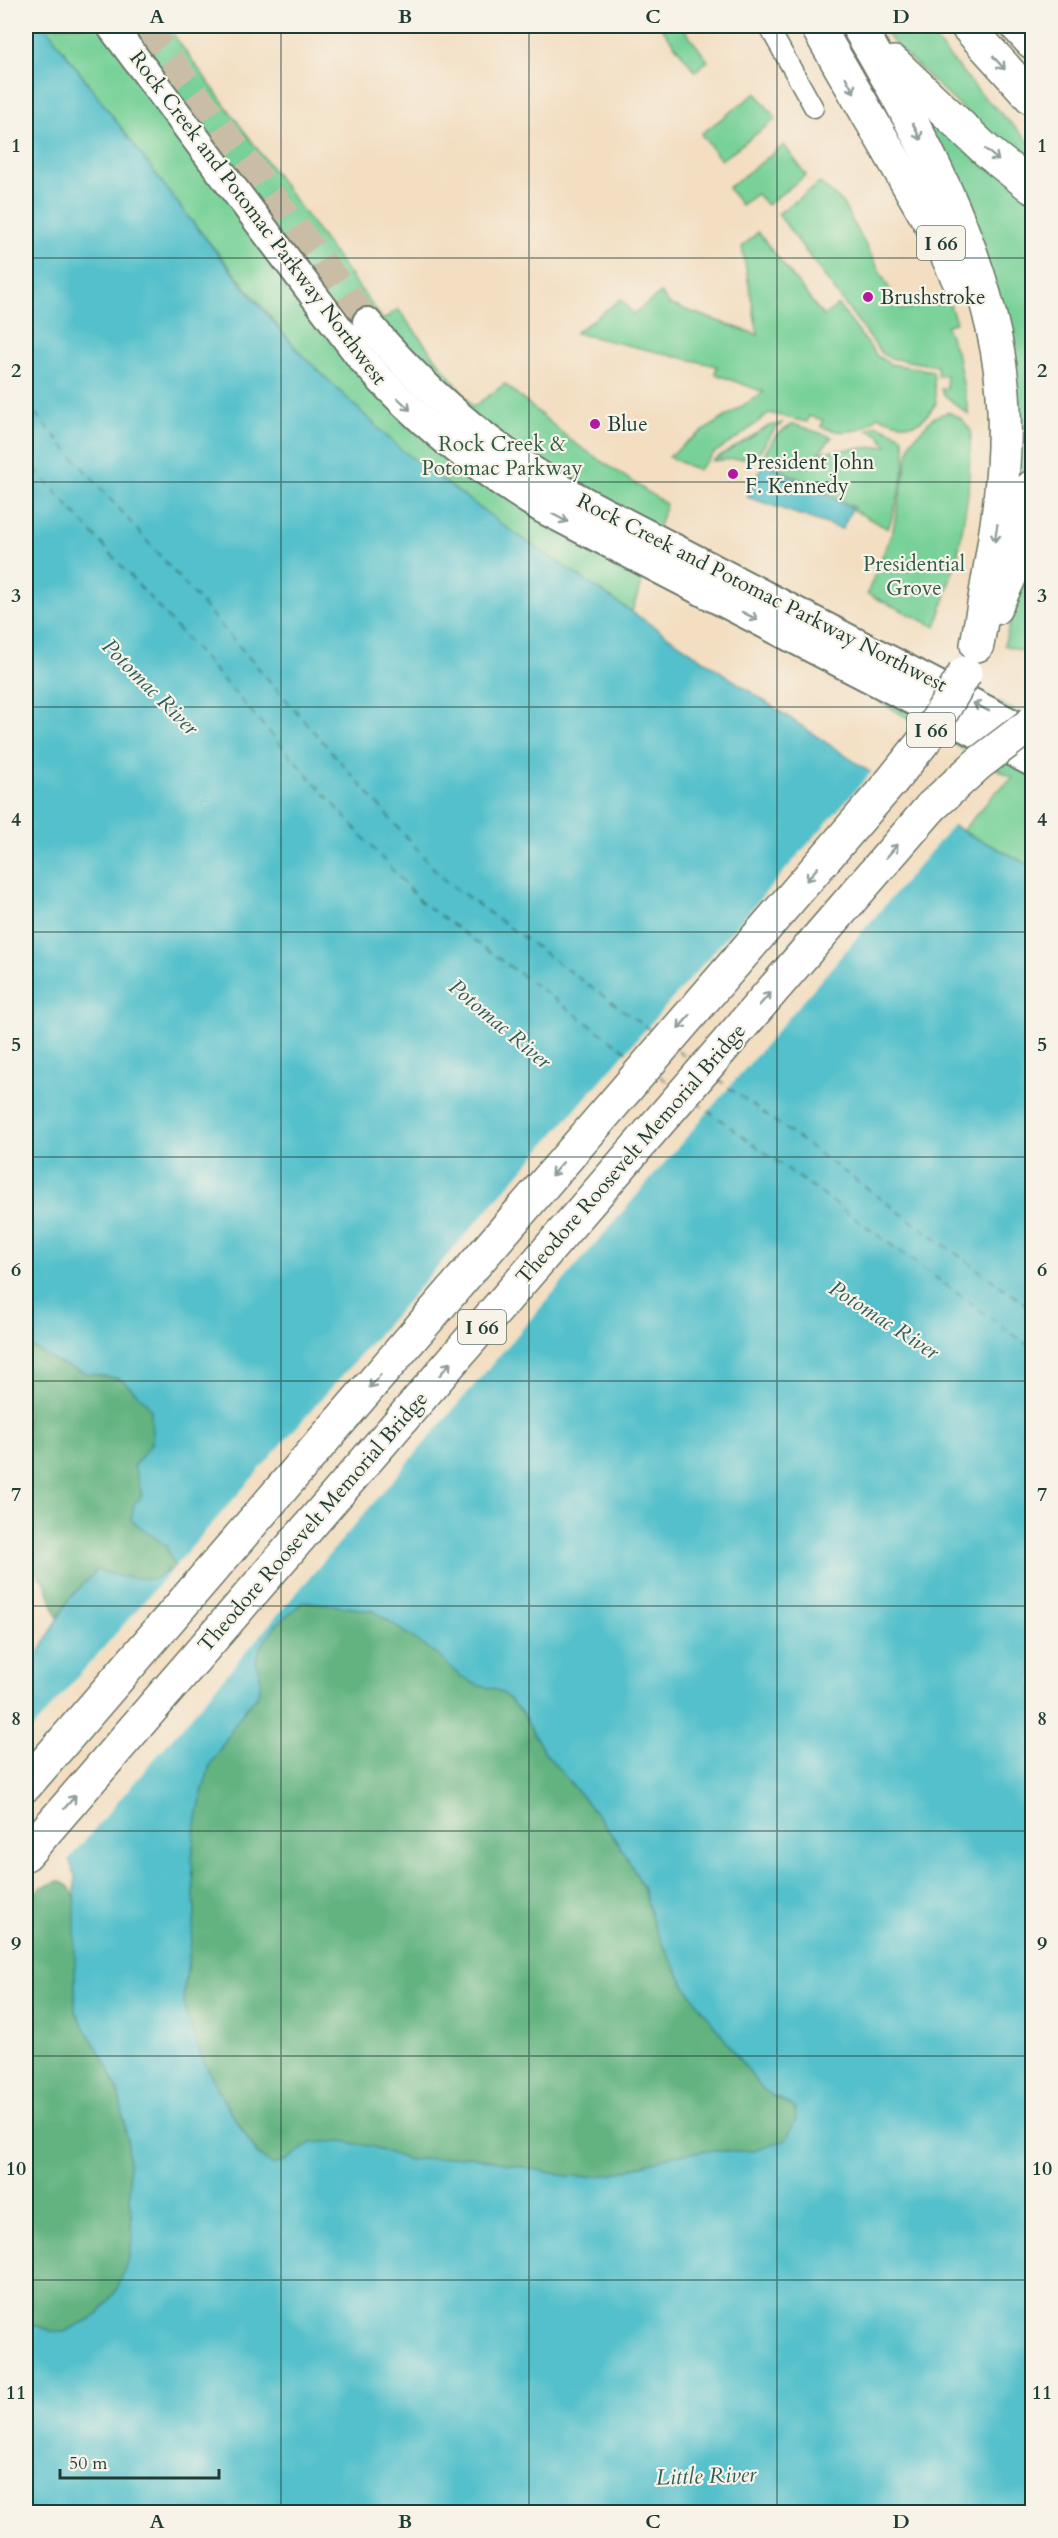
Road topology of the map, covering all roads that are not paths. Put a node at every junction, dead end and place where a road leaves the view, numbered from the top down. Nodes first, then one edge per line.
1 (111, 26) edge
2 (768, 26) edge
3 (817, 26) edge
4 (860, 26) edge
5 (967, 26) edge
6 (1017, 26) edge
7 (1032, 42) edge
8 (1032, 98) edge
9 (813, 108) dead end
10 (1032, 187) edge
11 (367, 321) tunnel mouth
12 (1002, 475) junction
13 (1032, 487) edge
14 (971, 659) junction
15 (1032, 723) edge
16 (1032, 734) edge
17 (1032, 762) edge
18 (26, 1785) edge
19 (28, 1852) edge

1 -> 17 main road, Rock Creek and Potomac Parkway Northwest
2 - 9 street
3 -> 12 highway, I 66
4 -> 10 highway
4 -> 12 highway
5 -> 8 highway
6 - 7 highway
16 -> 11 main road, Rock Creek and Potomac Parkway Northwest
12 -> 14 highway, I 66
13 - 14 highway
14 -> 18 highway, I 66, bridge
19 -> 15 highway, Theodore Roosevelt Memorial Bridge / I 66, bridge

